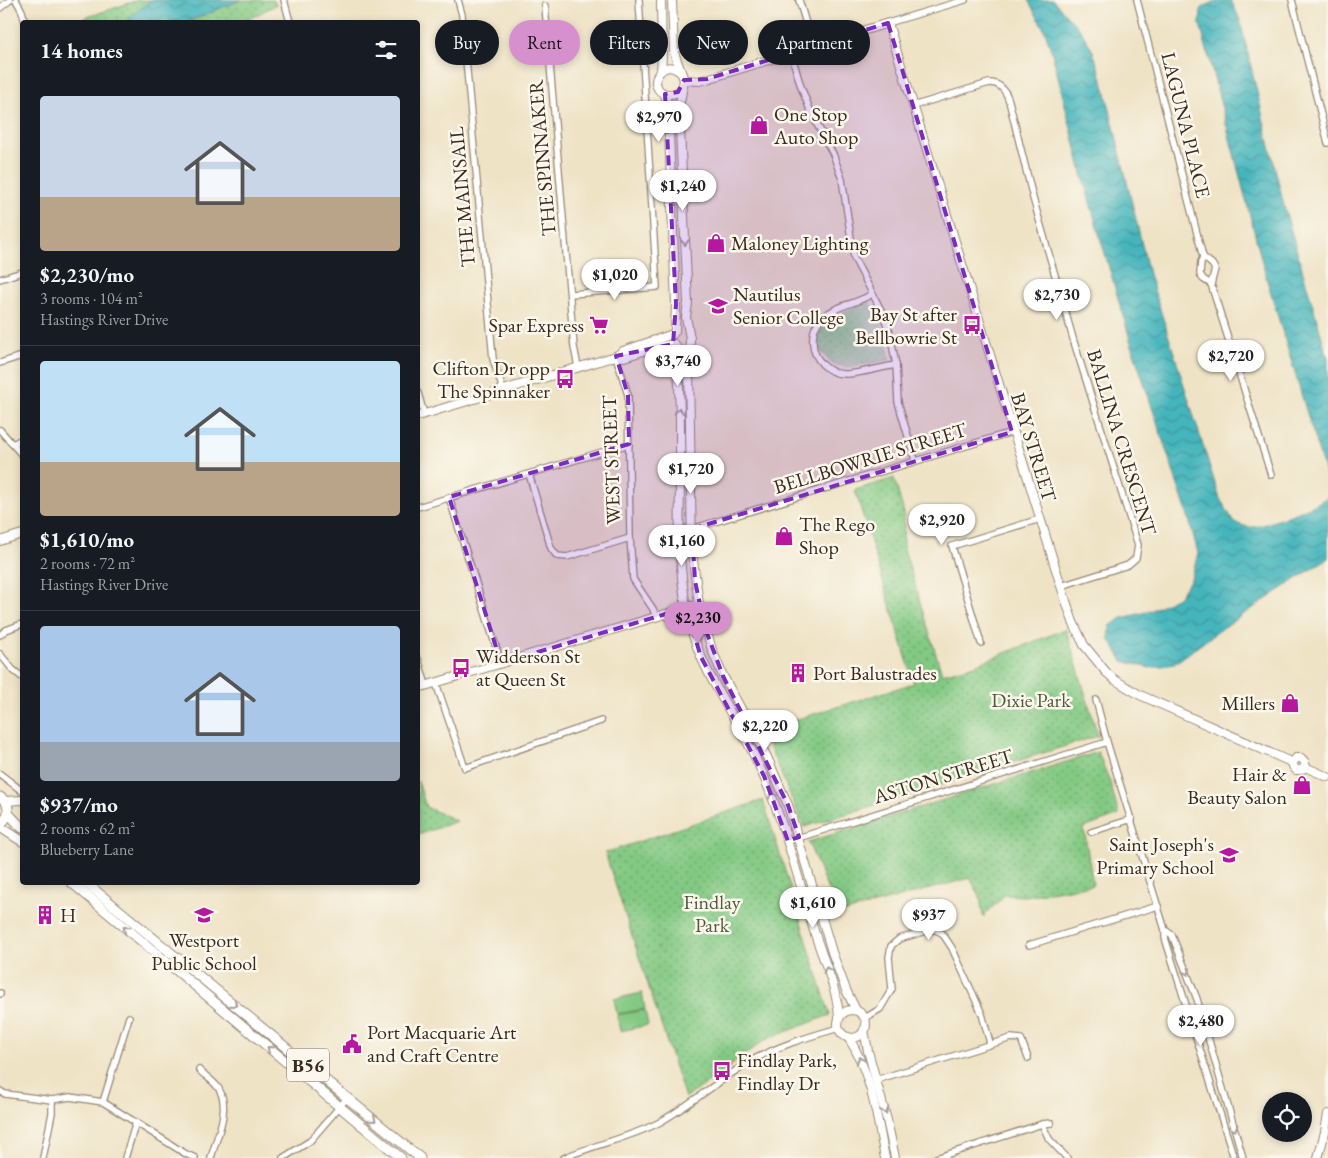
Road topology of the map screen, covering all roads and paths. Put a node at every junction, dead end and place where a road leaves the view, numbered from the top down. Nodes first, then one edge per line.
1 (10, 0) edge
2 (16, 0) edge
3 (284, 0) edge
4 (458, 0) edge
5 (639, 0) edge
6 (661, 0) edge
7 (672, 0) edge
8 (799, 0) edge
9 (966, 0) edge
10 (1137, 0) edge
11 (1292, 0) edge
12 (952, 2) edge
13 (545, 6) dead end
14 (0, 8) edge
15 (24, 20) edge
16 (289, 20) edge
17 (805, 20) edge
18 (888, 23) junction
19 (870, 29) edge
20 (758, 63) edge
21 (795, 65) edge
22 (661, 71) junction
23 (680, 72) junction
24 (684, 80) junction
25 (681, 89) junction
26 (665, 94) junction
27 (913, 106) junction
28 (1328, 143) edge
29 (1203, 257) junction
30 (20, 273) edge
31 (0, 278) edge
32 (1211, 284) junction
33 (571, 294) junction
34 (872, 294) junction
35 (674, 332) junction
36 (688, 332) junction
37 (689, 341) junction
38 (675, 345) junction
39 (616, 356) junction
40 (20, 357) edge
41 (0, 363) edge
42 (896, 364) junction
43 (578, 367) junction
44 (503, 390) junction
45 (421, 415) edge
46 (0, 430) edge
47 (1012, 432) junction
48 (20, 440) edge
49 (12, 444) junction
50 (629, 444) junction
51 (20, 452) edge
52 (915, 460) junction
53 (529, 474) junction
54 (1271, 474) dead end
55 (449, 498) junction
56 (420, 506) edge
57 (1040, 520) junction
58 (692, 528) junction
59 (678, 530) junction
60 (20, 535) edge
61 (630, 538) junction
62 (0, 541) edge
63 (1061, 586) junction
64 (699, 604) junction
65 (686, 608) junction
66 (665, 614) junction
67 (656, 617) junction
68 (20, 625) edge
69 (692, 628) junction
70 (0, 635) edge
71 (981, 643) dead end
72 (0, 654) edge
73 (501, 663) junction
74 (420, 666) edge
75 (20, 675) edge
76 (436, 683) junction
77 (426, 685) junction
78 (420, 687) edge
79 (1096, 700) dead end
80 (601, 722) dead end
81 (1107, 742) junction
82 (1308, 768) junction
83 (0, 774) edge
84 (1328, 777) edge
85 (1328, 781) edge
86 (20, 789) edge
87 (20, 801) edge
88 (5, 805) edge
89 (1132, 819) junction
90 (0, 825) edge
91 (20, 825) edge
92 (1091, 832) dead end
93 (799, 837) junction
94 (20, 840) edge
95 (788, 841) junction
96 (75, 885) edge
97 (89, 885) edge
98 (1158, 906) junction
99 (1165, 930) junction
100 (1029, 945) dead end
101 (856, 1010) junction
102 (129, 1017) dead end
103 (839, 1017) junction
104 (865, 1018) junction
105 (839, 1028) junction
106 (864, 1030) junction
107 (848, 1037) junction
108 (990, 1043) junction
109 (1028, 1058) dead end
110 (199, 1070) dead end
111 (876, 1080) junction
112 (0, 1092) edge
113 (347, 1098) junction
114 (52, 1100) junction
115 (102, 1102) junction
116 (339, 1107) junction
117 (1328, 1114) edge
118 (136, 1122) junction
119 (1051, 1123) dead end
120 (1042, 1124) junction
121 (43, 1158) edge
122 (126, 1158) edge
123 (195, 1158) edge
124 (211, 1158) edge
125 (283, 1158) edge
126 (401, 1158) edge
127 (420, 1158) edge
128 (564, 1158) edge
129 (885, 1158) edge
130 (895, 1158) edge
131 (936, 1158) edge
132 (1067, 1158) edge
133 (1234, 1158) edge
134 (1243, 1158) edge
135 (1318, 1158) edge

1 - 14 street
2 - 15 street
3 - 16 street
4 - 44 street, THE MAINSAIL
5 - 33 street
6 - 22 main road
7 - 23 main road
8 - 17 street
9 - 12 street
10 - 29 street, LAGUNA PLACE
11 - 28 street
12 - 18 street
13 - 33 street, THE SPINNAKER
18 - 19 main road
18 - 27 main road, BAY STREET
20 - 24 main road
21 - 34 street
22 - 23 main road
22 - 26 main road
23 - 24 main road
24 - 25 main road
25 - 26 main road
25 -> 36 main road
26 - 35 main road
27 - 47 main road, BAY STREET
27 - 63 street, BALLINA CRESCENT
29 - 32 street, LAGUNA PLACE
29 - 32 street, LAGUNA PLACE
30 - 31 street
32 - 54 street, LAGUNA PLACE
33 - 43 street, THE SPINNAKER
34 - 42 street
34 - 42 street
35 - 36 main road
35 - 38 main road
35 - 39 main road
36 - 37 main road
37 - 38 main road
37 - 58 main road
38 - 39 main road
59 -> 38 main road
39 - 43 main road
39 - 50 street, WEST STREET
40 - 41 street
42 - 52 street
43 - 44 main road
44 - 45 main road
46 - 49 street
47 - 52 street, BELLBOWRIE STREET
47 - 57 main road, BAY STREET
48 - 49 street
49 - 51 street
50 - 53 street
50 - 61 street, WEST STREET
52 - 58 street, BELLBOWRIE STREET
53 - 55 street
53 - 61 street
55 - 56 street
55 - 73 street
57 - 63 main road, BAY STREET
57 - 71 street
58 - 59 street, BELLBOWRIE STREET
58 - 64 main road
59 - 65 main road
60 - 62 main road
61 - 67 street, WEST STREET
63 - 82 main road, BAY STREET
64 - 65 main road
64 - 93 main road
65 - 66 main road
65 - 69 main road
66 - 67 main road
66 - 69 main road
67 - 73 main road
68 - 70 street
95 -> 69 main road
72 - 75 street
73 - 76 main road
74 - 77 street
76 - 77 main road
76 - 80 street
77 - 78 main road
79 - 81 street
81 - 89 street
81 - 93 street, ASTON STREET
82 - 84 main road, BAY STREET
82 - 85 main road, BAY STREET
83 - 86 street
87 - 88 main road
88 - 90 main road
88 - 91 main road
89 - 92 street
89 - 98 street
90 - 94 main road
93 - 95 street, ASTON STREET
93 - 101 main road
103 -> 95 main road
116 -> 96 main road, B56
97 -> 113 main road, B56
98 - 99 street
98 - 100 street
99 - 133 street
99 -> 134 street
101 - 103 main road
101 - 104 main road
102 - 115 street
103 - 105 main road
104 - 106 main road
104 - 108 street
105 - 107 main road
105 - 128 street
106 - 107 main road
106 - 111 main road
129 -> 107 main road
108 - 109 street
108 - 111 street
110 - 124 street
111 -> 130 main road
112 - 114 street
113 - 116 street
113 -> 127 main road, B56
114 - 115 street
114 - 121 street
115 - 118 street
116 - 125 street
116 - 126 main road, B56
117 - 135 main road
118 - 122 street
118 - 123 street
119 - 120 street
120 - 131 street
120 - 132 street

